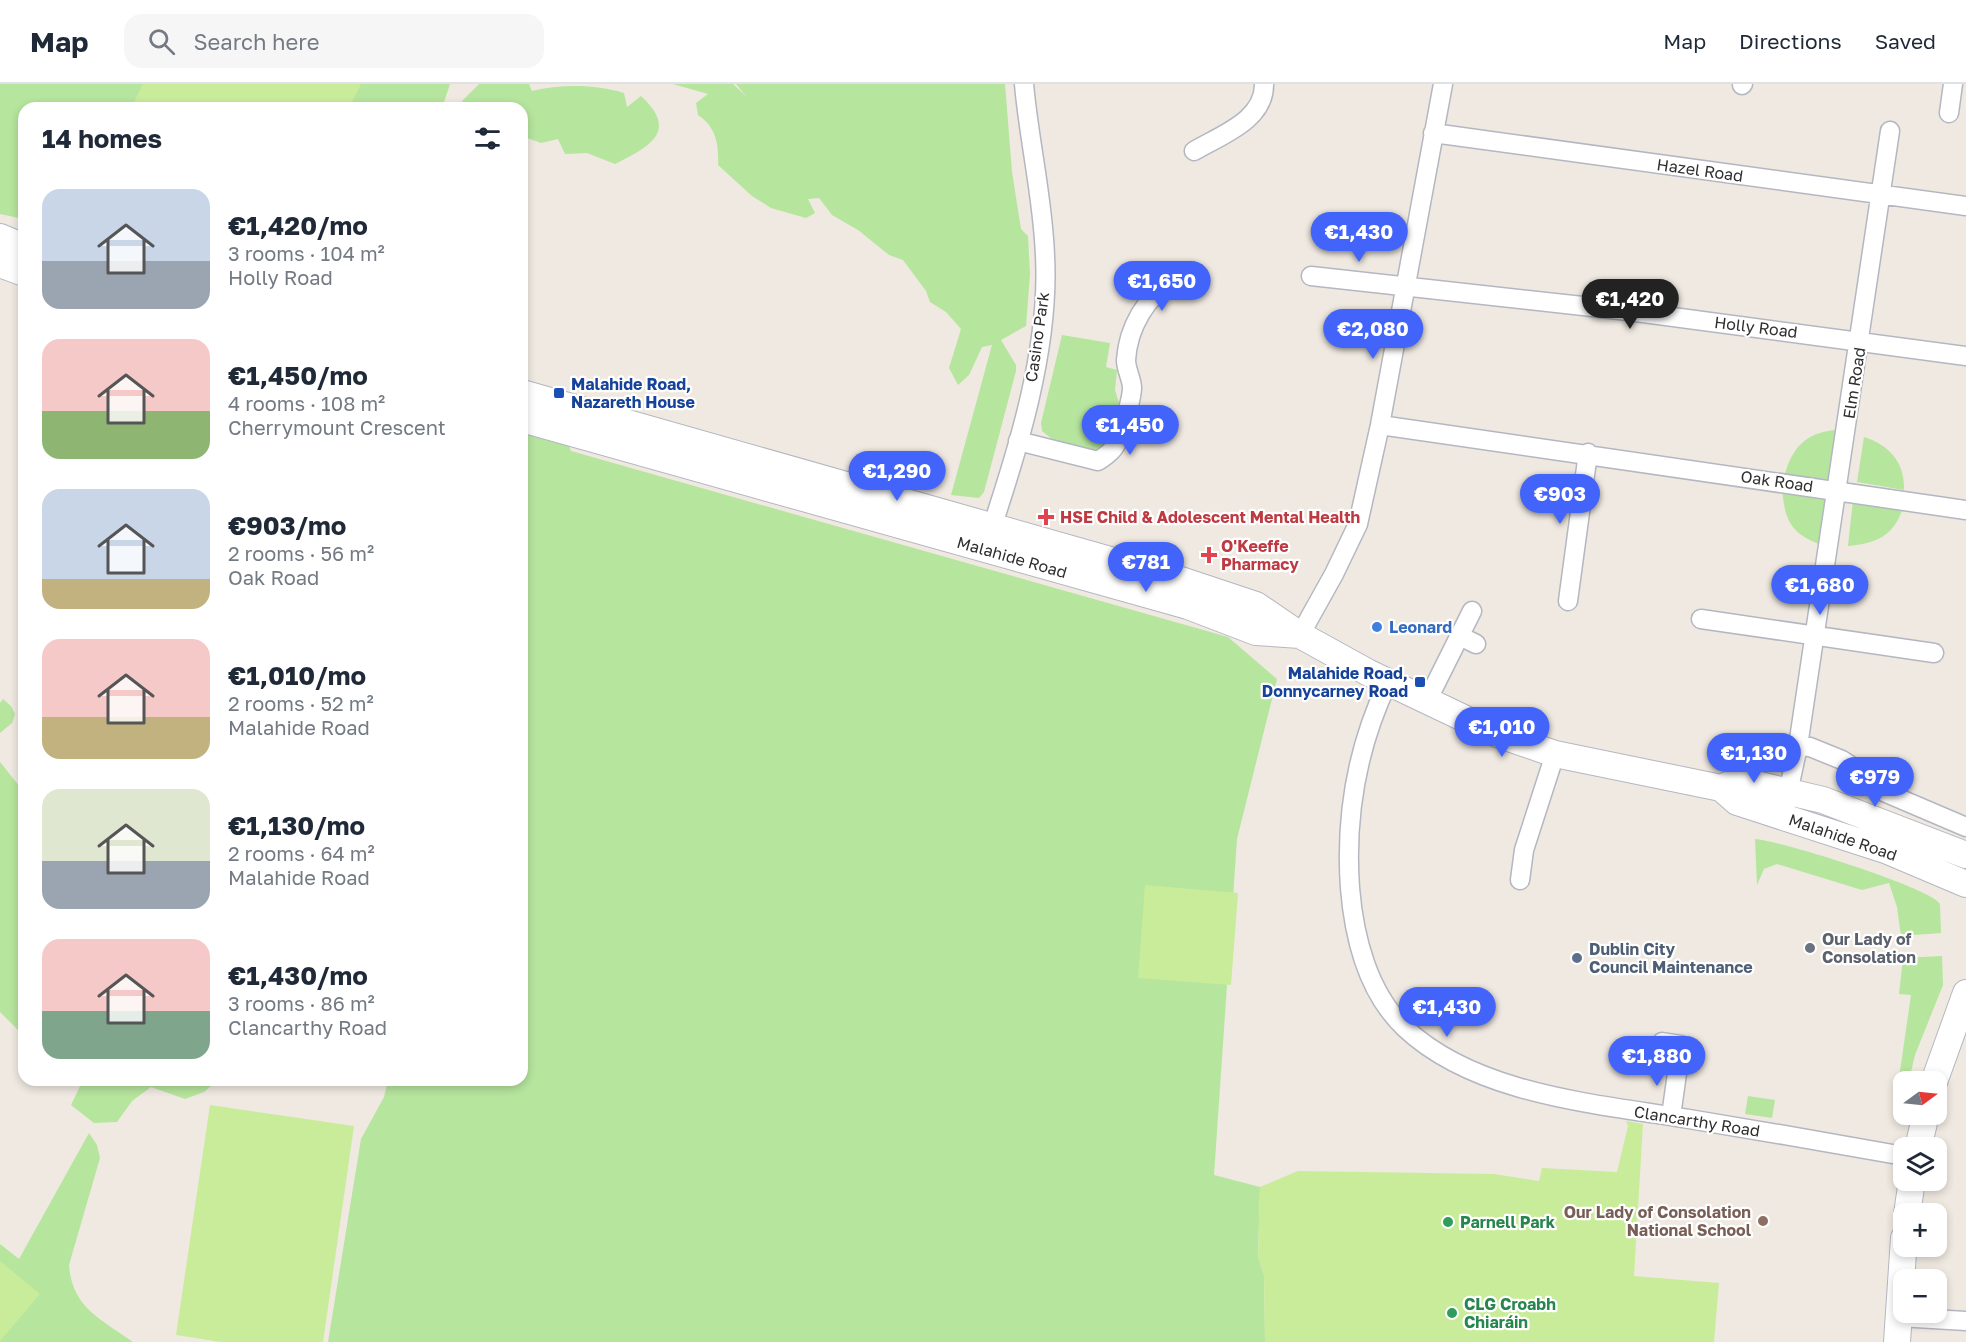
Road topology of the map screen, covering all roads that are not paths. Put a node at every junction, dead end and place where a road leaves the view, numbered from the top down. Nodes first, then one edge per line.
1 (1023, 84) edge
2 (1264, 84) edge
3 (1443, 84) edge
4 (1953, 84) edge
5 (1949, 113) dead end
6 (1890, 131) dead end
7 (1433, 133) junction
8 (1194, 151) dead end
9 (1881, 195) junction
10 (1966, 206) edge
11 (0, 237) edge
12 (18, 244) edge
13 (0, 264) edge
14 (18, 271) edge
15 (1311, 276) dead end
16 (1174, 280) dead end
17 (1403, 286) junction
18 (1860, 341) junction
19 (1966, 356) edge
20 (528, 396) edge
21 (528, 420) edge
22 (1380, 425) junction
23 (601, 428) junction
24 (1018, 441) junction
25 (1588, 453) junction
26 (798, 470) junction
27 (1838, 489) junction
28 (794, 495) junction
29 (1966, 510) edge
30 (989, 538) junction
31 (1568, 601) dead end
32 (1472, 610) dead end
33 (1701, 619) dead end
34 (1815, 634) junction
35 (1300, 635) junction
36 (1460, 636) junction
37 (1476, 644) dead end
38 (1934, 653) dead end
39 (1388, 682) junction
40 (1427, 701) junction
41 (1798, 746) junction
42 (1555, 754) junction
43 (1721, 788) junction
44 (1789, 791) junction
45 (1783, 816) junction
46 (1966, 827) edge
47 (1966, 855) edge
48 (1520, 880) dead end
49 (1966, 884) edge
50 (1966, 993) edge
51 (1662, 1042) dead end
52 (1938, 1071) edge
53 (1671, 1116) junction
54 (1893, 1154) edge
55 (1947, 1321) edge
56 (1966, 1322) edge
57 (1899, 1323) edge
58 (1897, 1342) edge

1 - 24 street, Casino Park
2 - 8 street
3 - 7 street
4 - 5 street
6 - 9 street, Elm Road
7 - 9 street, Hazel Road
7 - 17 street
9 - 10 street, Hazel Road
9 - 18 street, Elm Road
11 - 12 main road
13 - 14 main road
15 - 17 street, Holly Road
16 - 24 street
17 - 18 street, Holly Road
17 - 22 street
18 - 19 street, Holly Road
18 - 27 street, Elm Road
20 - 23 main road, Malahide Road
21 - 23 main road, Malahide Road
22 - 25 street, Oak Road
22 - 35 street
23 - 26 main road, Malahide Road
23 - 28 main road, Malahide Road
24 - 30 street, Casino Park
25 - 27 street, Oak Road
25 - 31 street
26 - 28 main road
26 - 30 main road, Malahide Road
27 - 29 street, Oak Road
27 - 34 street, Elm Road
28 - 30 main road, Malahide Road
30 - 35 main road, Malahide Road
32 - 36 street
33 - 34 street
34 - 38 street
34 - 41 street, Elm Road
35 - 39 main road, Malahide Road
36 - 37 street
36 - 40 street
39 - 40 main road, Malahide Road
39 - 53 street, Clancarthy Road
40 - 42 main road, Malahide Road
41 - 44 street, Elm Road
41 - 46 street
42 - 43 main road, Malahide Road
42 - 48 street
43 - 44 main road, Malahide Road
43 - 45 main road, Malahide Road
44 - 45 street, Elm Road
44 - 47 main road, Malahide Road
45 - 49 main road, Malahide Road
50 - 52 main road
51 - 53 street
53 - 54 street, Clancarthy Road
55 - 56 street
57 - 58 main road

